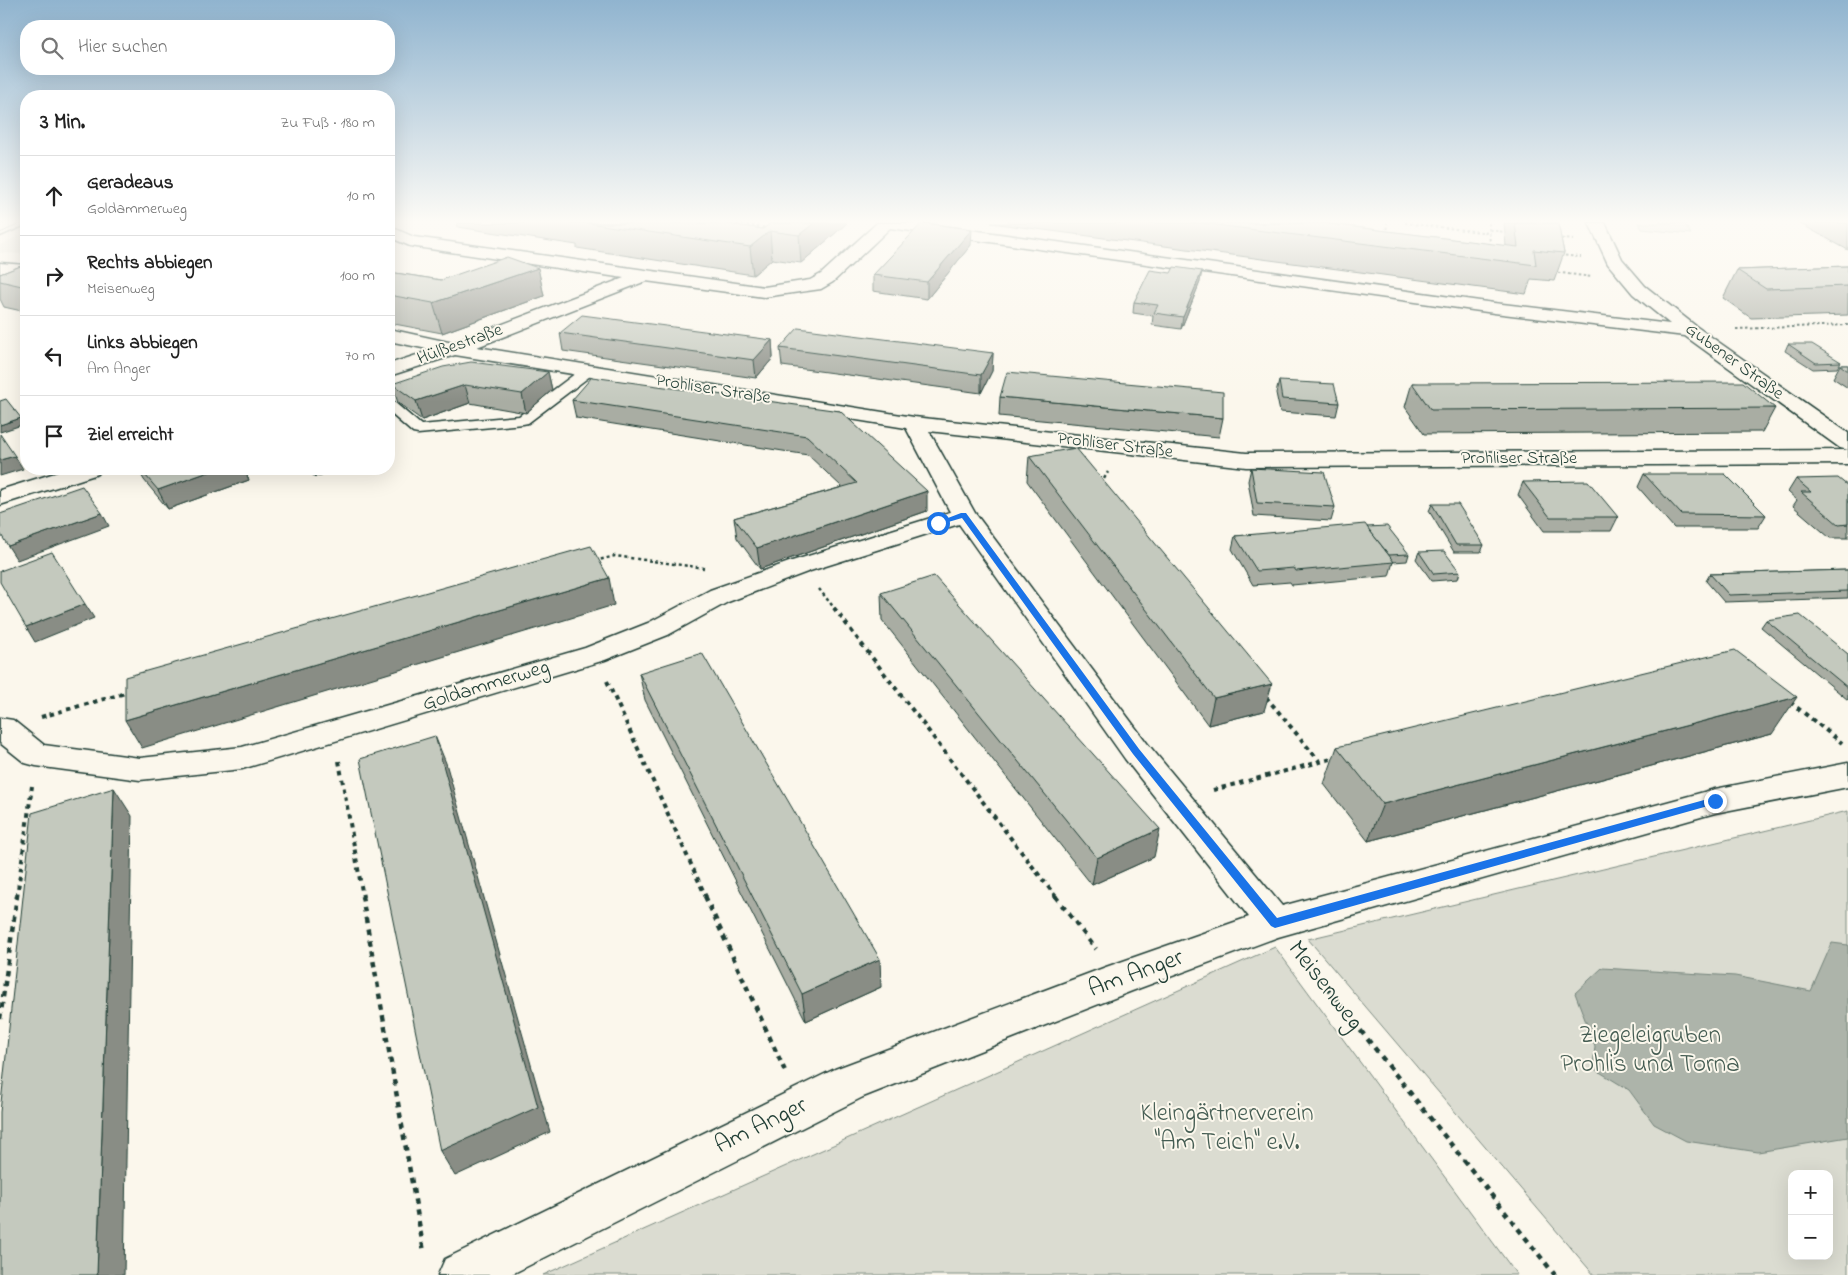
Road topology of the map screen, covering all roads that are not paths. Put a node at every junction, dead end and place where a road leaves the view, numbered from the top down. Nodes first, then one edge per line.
1 (626, 282) edge
2 (692, 282) edge
3 (819, 282) edge
4 (1312, 282) edge
5 (1630, 282) edge
6 (1690, 331) junction
7 (395, 336) edge
8 (454, 349) junction
9 (395, 368) edge
10 (589, 370) junction
11 (395, 410) edge
12 (914, 423) junction
13 (1848, 443) edge
14 (1848, 457) edge
15 (71, 475) edge
16 (0, 498) edge
17 (964, 515) junction
18 (1, 727) edge
19 (1848, 775) edge
20 (1275, 923) junction
21 (461, 1275) edge

1 - 8 street, Hülßestraße
2 - 3 street
4 - 6 street
5 - 6 street, Gubener Straße
6 - 13 street, Gubener Straße
7 - 8 street, Prohliser Straße
8 - 9 street, Hülßestraße
8 - 10 street, Prohliser Straße
10 - 11 lane
10 - 12 street, Prohliser Straße
12 - 14 street, Prohliser Straße
12 - 17 street, Meisenweg
15 - 16 street
17 - 18 street, Goldammerweg
17 - 20 street, Meisenweg
19 - 20 street, Am Anger
20 - 21 street, Am Anger

